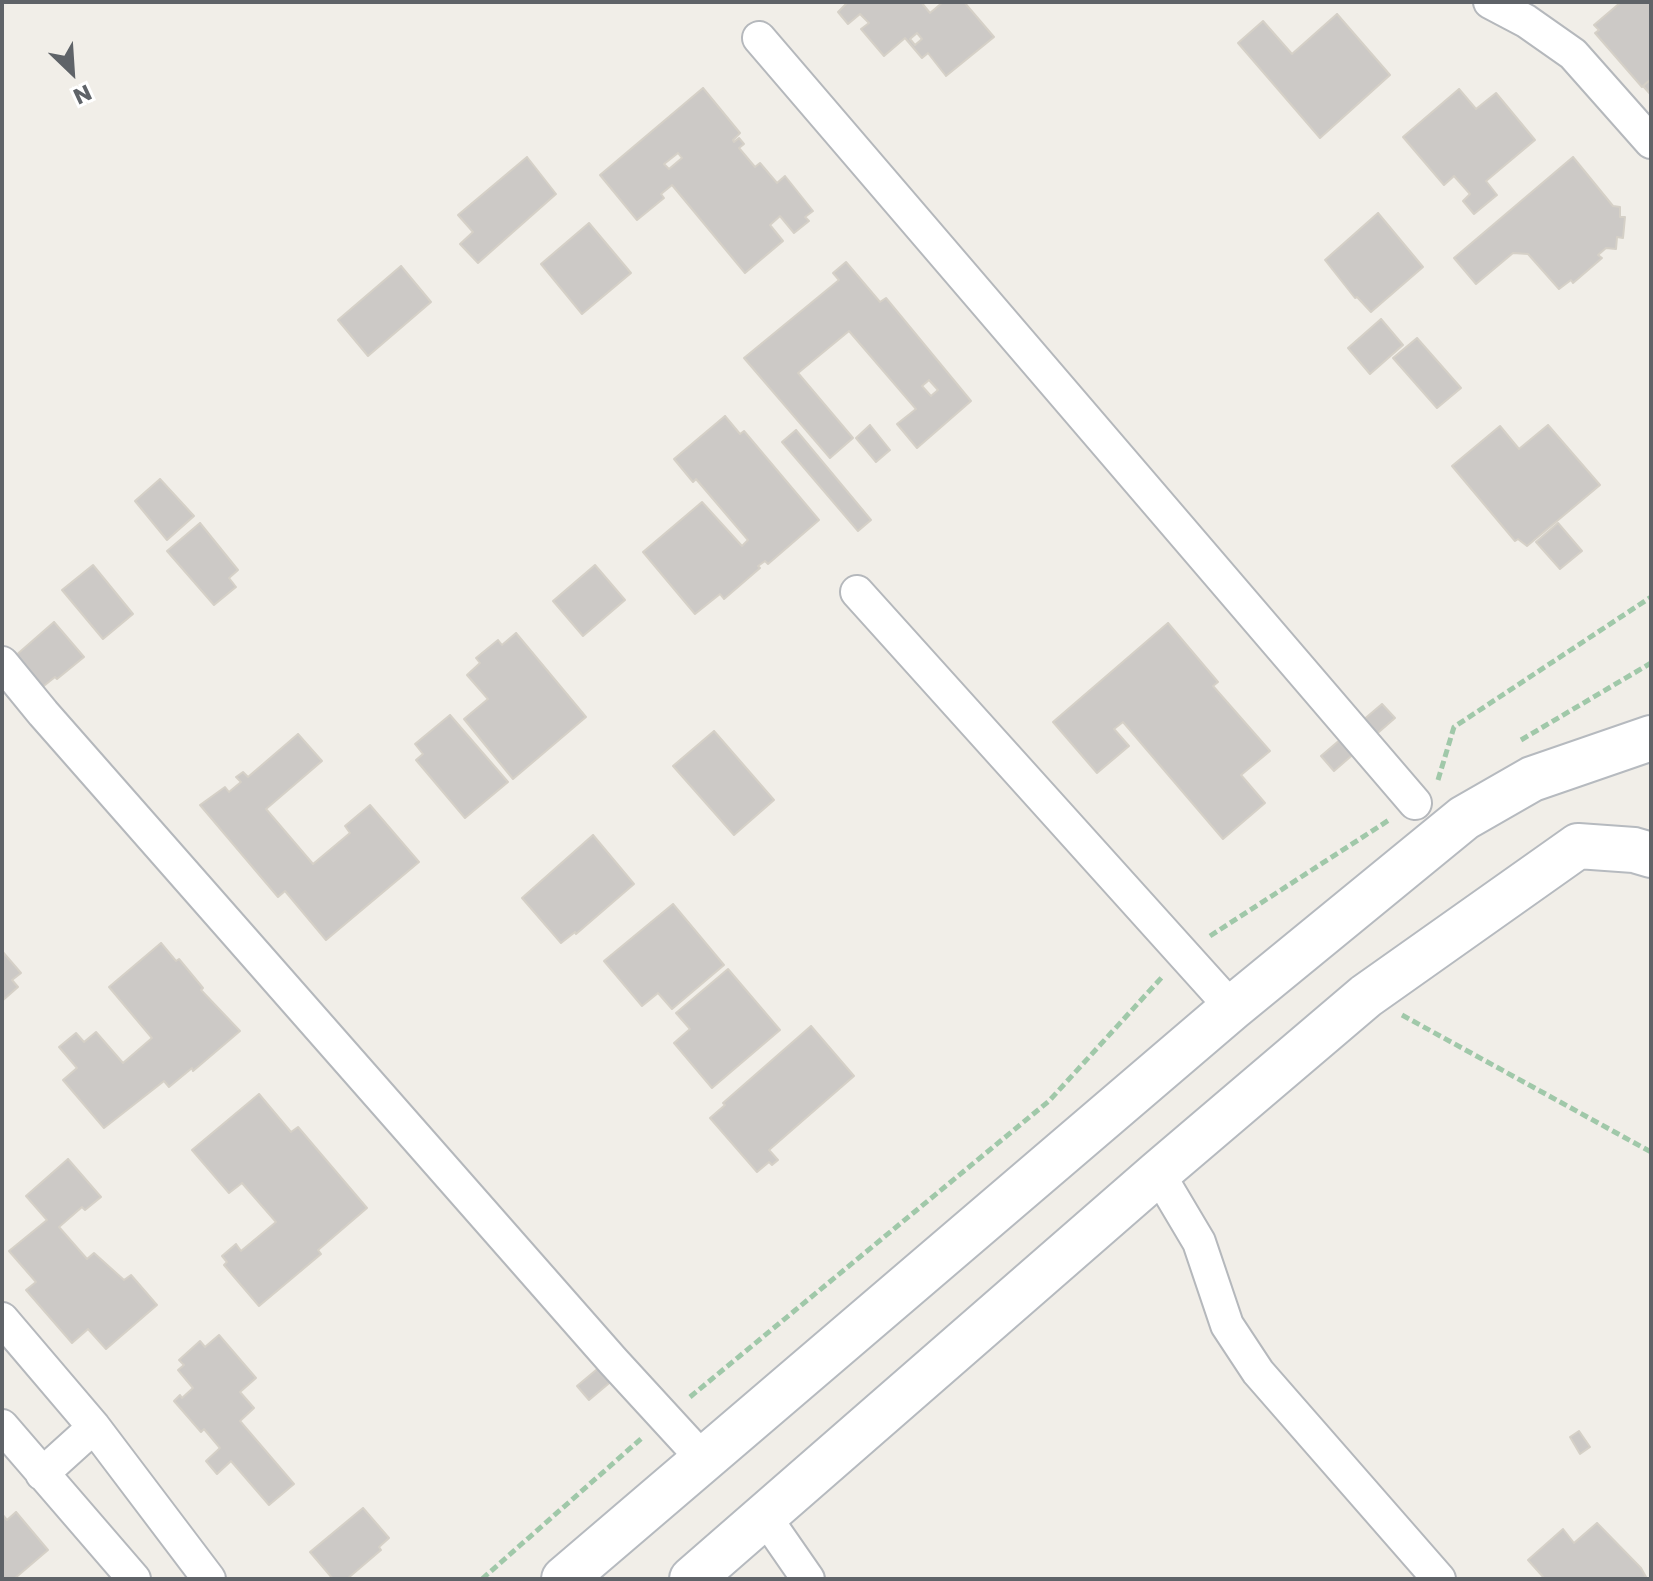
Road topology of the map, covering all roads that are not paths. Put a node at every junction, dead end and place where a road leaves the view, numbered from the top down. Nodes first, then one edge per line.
1 (1490, 2) edge
2 (759, 38) dead end
3 (1651, 142) edge
4 (857, 592) dead end
5 (2, 663) edge
6 (1651, 738) edge
7 (1440, 799) junction
8 (1651, 855) edge
9 (1232, 1008) junction
10 (1158, 1173) junction
11 (2, 1319) edge
12 (2, 1426) edge
13 (94, 1427) junction
14 (703, 1459) junction
15 (42, 1474) junction
16 (765, 1517) junction
17 (134, 1579) edge
18 (209, 1579) edge
19 (564, 1579) edge
20 (692, 1579) edge
21 (808, 1579) edge
22 (1439, 1579) edge

1 - 3 street
2 - 7 street
4 - 9 street
5 - 14 street
6 - 7 main road
7 - 9 main road
8 - 10 main road
9 - 14 main road
10 - 16 main road
10 - 22 street
11 - 13 street
12 - 15 street
13 - 15 street
13 - 18 street
14 - 19 main road
15 - 17 street
16 - 20 main road
16 - 21 street

